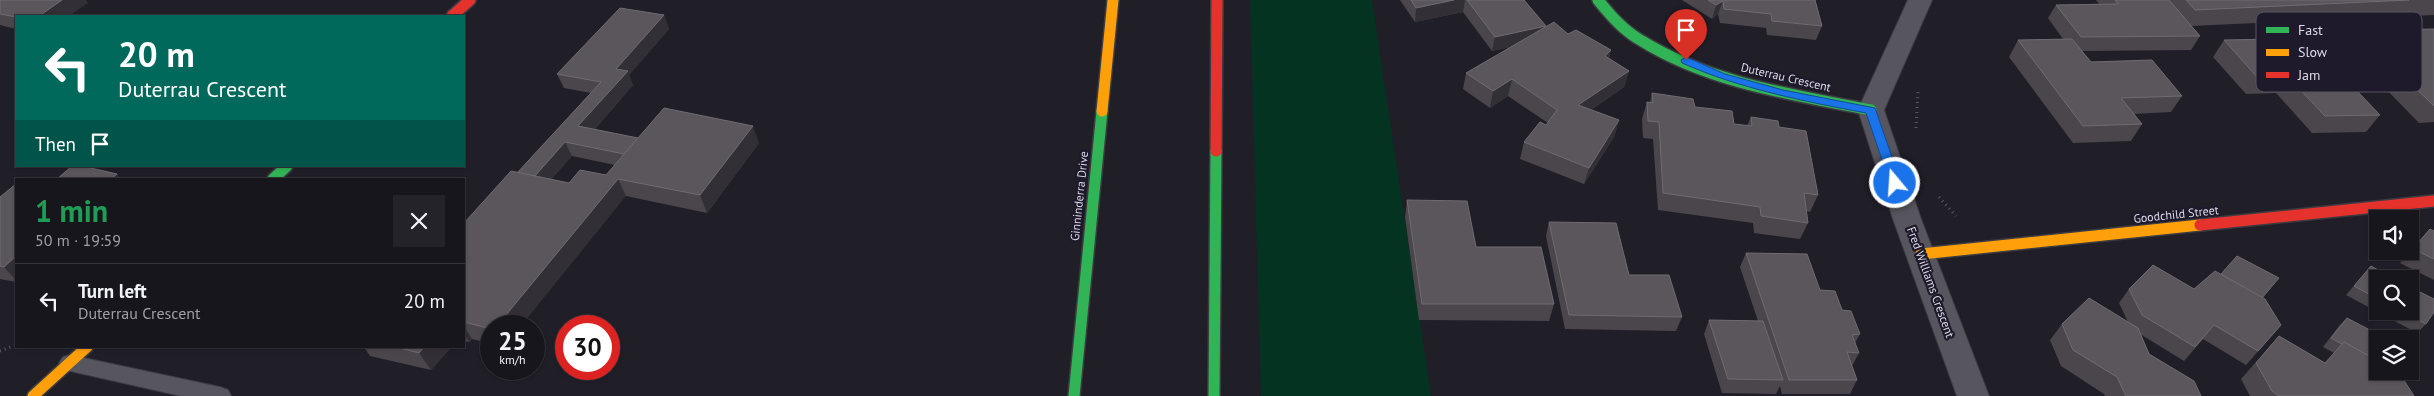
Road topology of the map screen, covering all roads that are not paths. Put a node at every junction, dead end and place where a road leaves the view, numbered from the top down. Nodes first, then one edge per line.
1 (470, 0) edge
2 (1113, 0) edge
3 (1217, 0) edge
4 (1598, 0) edge
5 (1920, 0) edge
6 (453, 15) edge
7 (1871, 110) junction
8 (286, 167) edge
9 (274, 178) edge
10 (2434, 201) edge
11 (1921, 254) junction
12 (86, 348) edge
13 (70, 363) junction
14 (34, 396) edge
15 (220, 396) edge
16 (1074, 396) edge
17 (1214, 396) edge
18 (1973, 396) edge

1 - 6 main road
2 - 16 main road, Ginninderra Drive
3 - 17 main road
4 - 7 main road, Duterrau Crescent
5 - 7 street
7 - 11 street, Fred Williams Crescent
8 - 9 main road
10 - 11 main road, Goodchild Street
11 - 18 street, Fred Williams Crescent
12 - 13 main road
13 - 14 main road
13 - 15 lane

